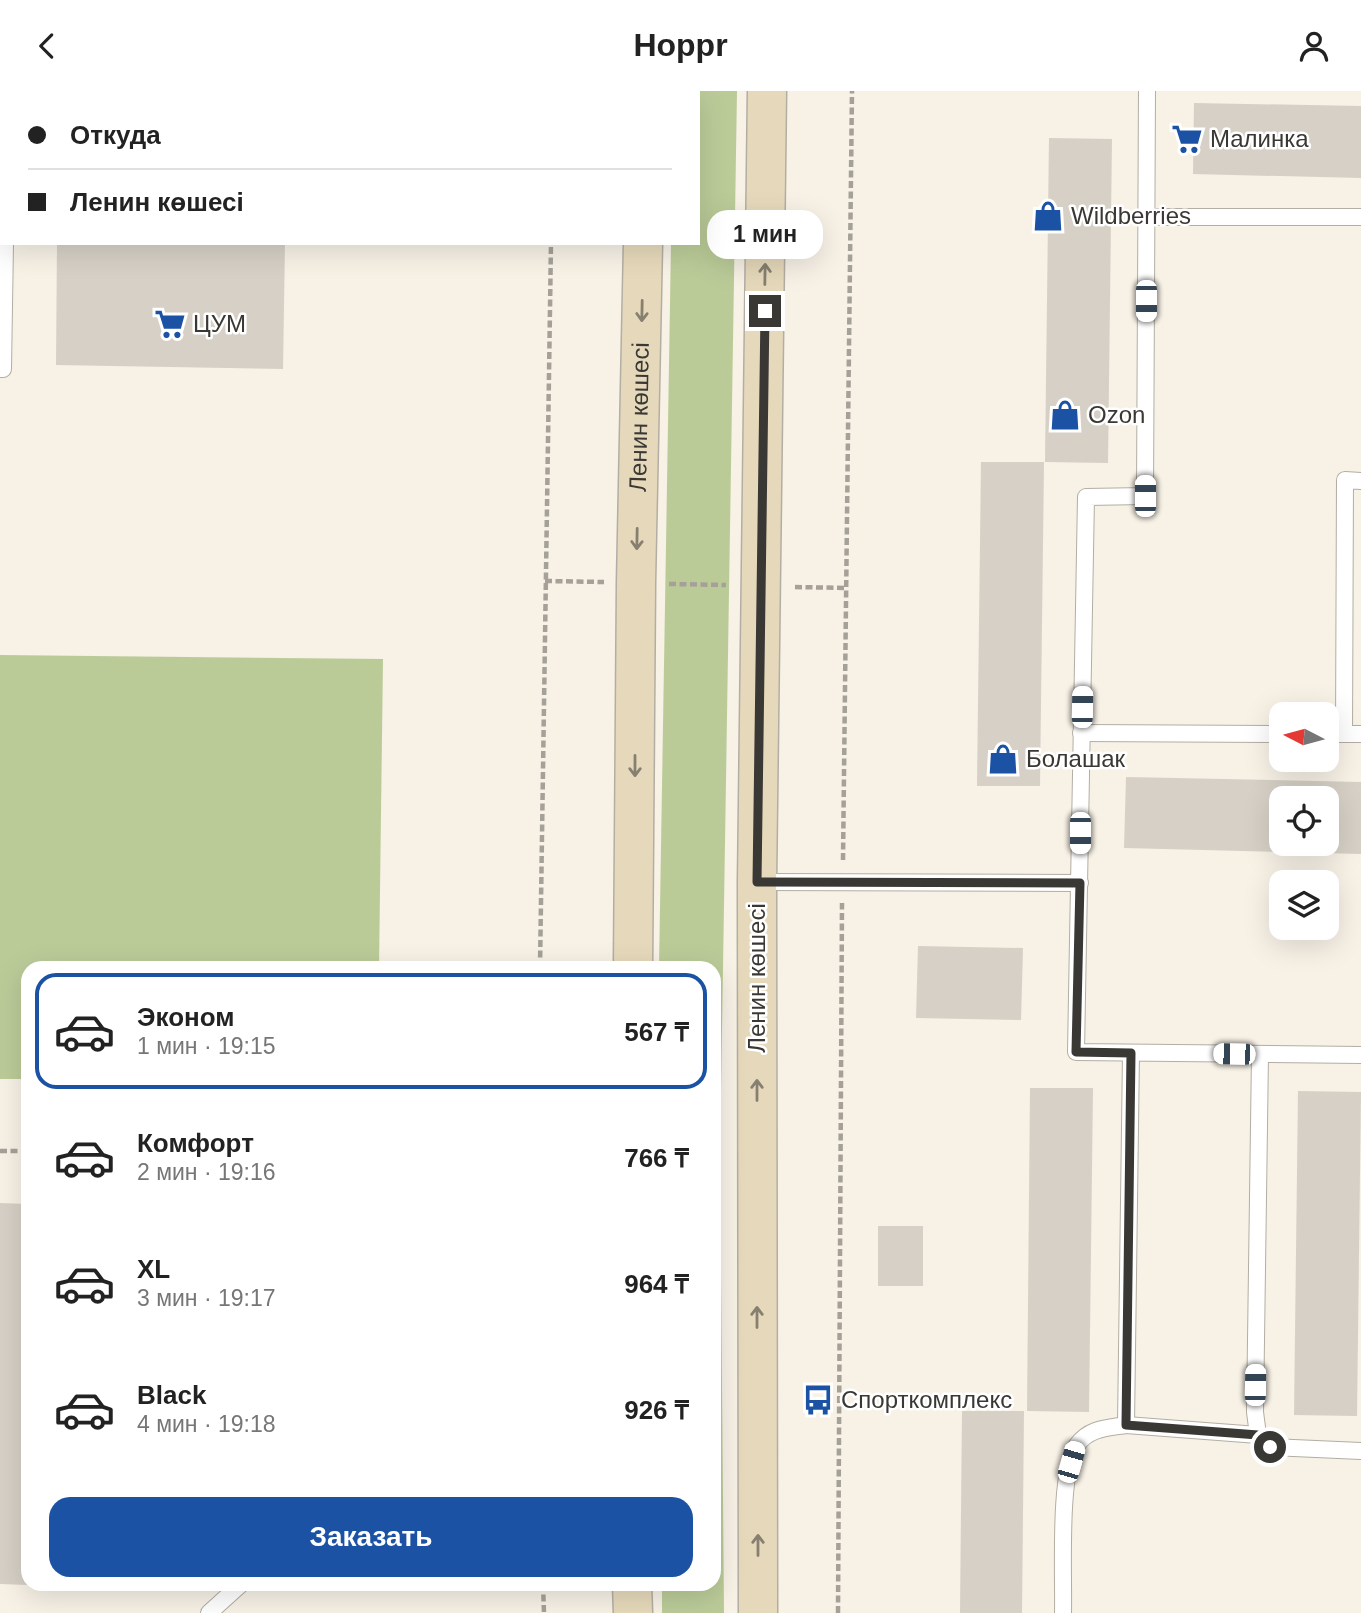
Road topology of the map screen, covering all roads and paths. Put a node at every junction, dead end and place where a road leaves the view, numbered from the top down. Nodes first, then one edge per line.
1 (767, 91) edge
2 (852, 91) edge
3 (1147, 91) edge
4 (1146, 217) junction
5 (1361, 217) edge
6 (5, 245) edge
7 (551, 245) edge
8 (643, 245) edge
9 (0, 369) edge
10 (1361, 481) edge
11 (545, 580) junction
12 (636, 583) junction
13 (762, 586) junction
14 (846, 588) junction
15 (1081, 733) junction
16 (1269, 734) edge
17 (1339, 734) edge
18 (1344, 734) junction
19 (1361, 734) edge
20 (757, 882) junction
21 (842, 882) junction
22 (1080, 883) junction
23 (540, 961) edge
24 (633, 961) edge
25 (1131, 1053) junction
26 (1260, 1054) junction
27 (1361, 1055) edge
28 (0, 1151) edge
29 (21, 1151) edge
30 (1126, 1425) junction
31 (1258, 1435) junction
32 (1361, 1451) edge
33 (233, 1591) edge
34 (543, 1591) edge
35 (632, 1591) edge
36 (209, 1613) edge
37 (544, 1613) edge
38 (632, 1613) edge
39 (758, 1613) edge
40 (838, 1613) edge
41 (1063, 1613) edge

13 -> 1 main road, Ленин көшесі
2 - 14 path
3 - 4 lane
4 - 5 lane
4 - 15 lane
6 - 9 lane
7 - 11 path
8 -> 12 main road, Ленин көшесі
10 - 18 lane
11 - 12 path
11 - 23 path
12 - 13 path
12 -> 24 main road, Ленин көшесі
13 - 14 path
13 - 20 main road, Ленин көшесі
14 - 21 path
15 - 16 lane
15 - 22 lane
17 - 18 lane
18 - 19 lane
20 - 21 lane
39 -> 20 main road, Ленин көшесі
21 - 22 lane
21 - 40 path
22 - 25 lane
25 - 26 lane
25 - 30 lane
26 - 27 lane
26 - 31 lane
28 - 29 path
30 - 31 lane
30 - 41 lane
31 - 32 lane
33 - 36 lane
34 - 37 path
35 - 38 main road

